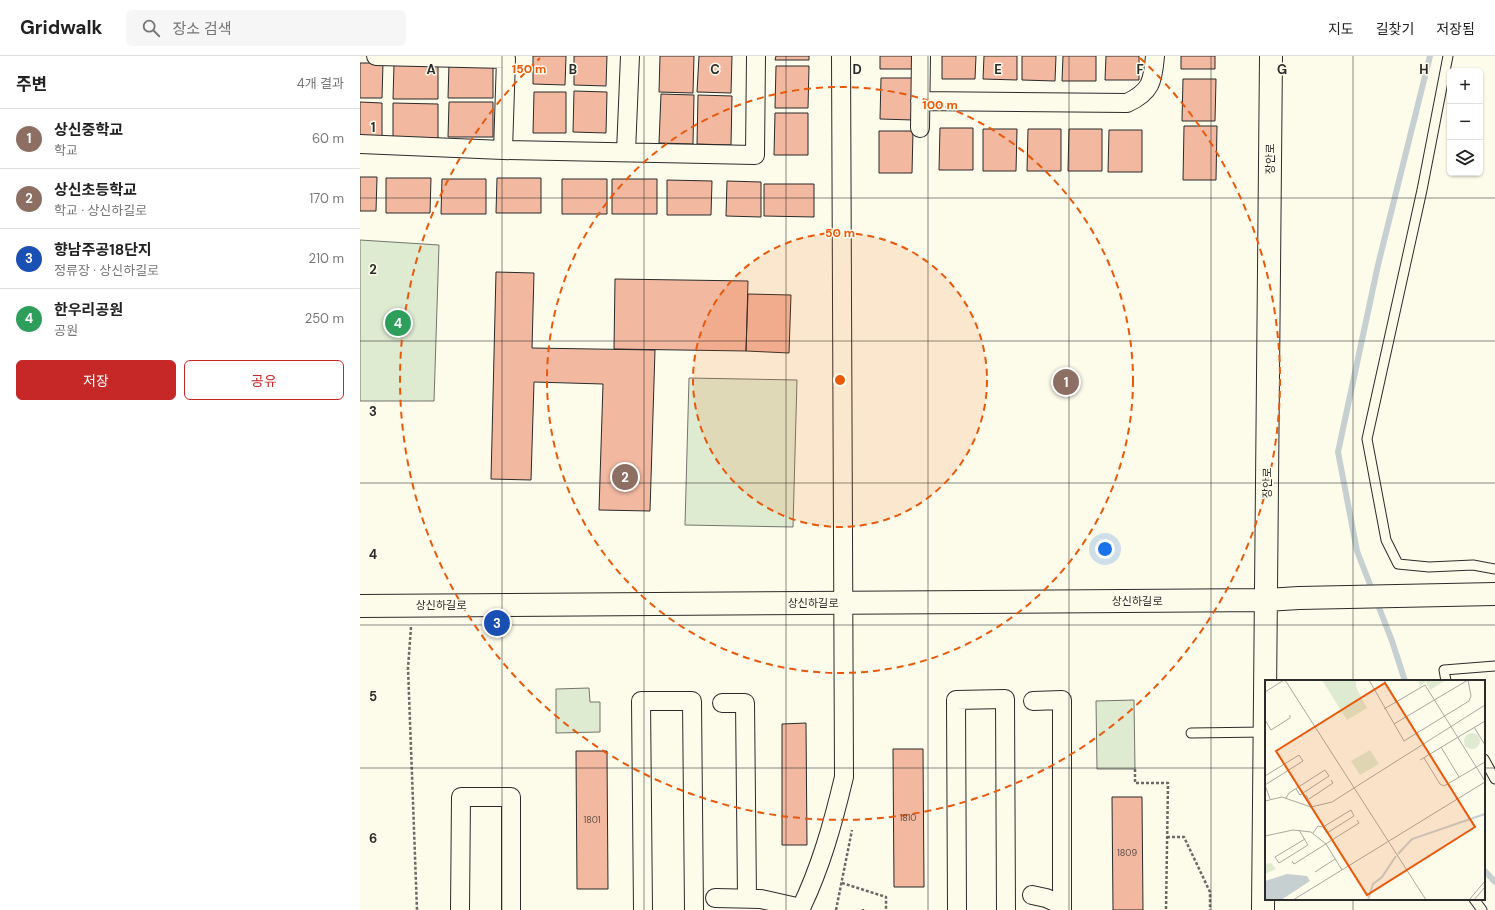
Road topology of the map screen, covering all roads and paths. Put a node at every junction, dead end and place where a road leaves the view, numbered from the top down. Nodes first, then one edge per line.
1 (376, 56) edge
2 (630, 56) edge
3 (756, 56) edge
4 (841, 56) edge
5 (921, 56) edge
6 (1155, 56) edge
7 (1271, 56) edge
8 (1448, 56) edge
9 (506, 57) edge
10 (920, 101) junction
11 (920, 128) dead end
12 (360, 144) edge
13 (503, 150) junction
14 (626, 152) junction
15 (1495, 569) edge
16 (1485, 594) edge
17 (1267, 600) junction
18 (843, 603) junction
19 (413, 605) junction
20 (360, 606) edge
21 (1495, 666) edge
22 (1266, 680) edge
23 (1446, 680) edge
24 (1033, 701) dead end
25 (722, 703) dead end
26 (1265, 732) joint
27 (1191, 733) dead end
28 (1485, 761) edge
29 (1135, 769) dead end
30 (1495, 779) edge
31 (852, 829) dead end
32 (1167, 837) junction
33 (1265, 840) edge
34 (841, 882) junction
35 (1032, 896) dead end
36 (715, 898) dead end
37 (747, 898) junction
38 (1475, 900) edge
39 (1062, 907) edge
40 (800, 909) edge
41 (417, 910) edge
42 (460, 910) edge
43 (511, 910) edge
44 (643, 910) edge
45 (694, 910) edge
46 (836, 910) edge
47 (886, 910) edge
48 (957, 910) edge
49 (1006, 910) edge
50 (1166, 910) edge
51 (1210, 910) edge
52 (1263, 910) edge
53 (1482, 910) edge

1 - 9 street
2 - 14 street
3 - 14 street
4 - 18 street
5 - 10 street
6 - 10 street
7 - 17 street, 장안로
8 - 15 lane
9 - 13 street
10 - 11 street
12 - 13 street
13 - 14 street
16 - 17 street, 상신하길로
17 - 18 street, 상신하길로
17 - 22 street, 장안로
18 - 19 street, 상신하길로
18 - 40 street
19 - 20 street, 상신하길로
19 - 41 path
21 - 23 lane
24 - 39 street
25 - 37 street
26 - 27 lane
26 - 33 street, 장안로
28 - 30 lane
29 - 32 path
31 - 34 path
32 - 50 path
32 - 51 path
33 - 52 street, 장안로
34 - 46 path
34 - 47 path
35 - 39 street
36 - 37 street
37 - 40 street
38 - 53 lane
42 - 43 street
44 - 45 street
48 - 49 street

